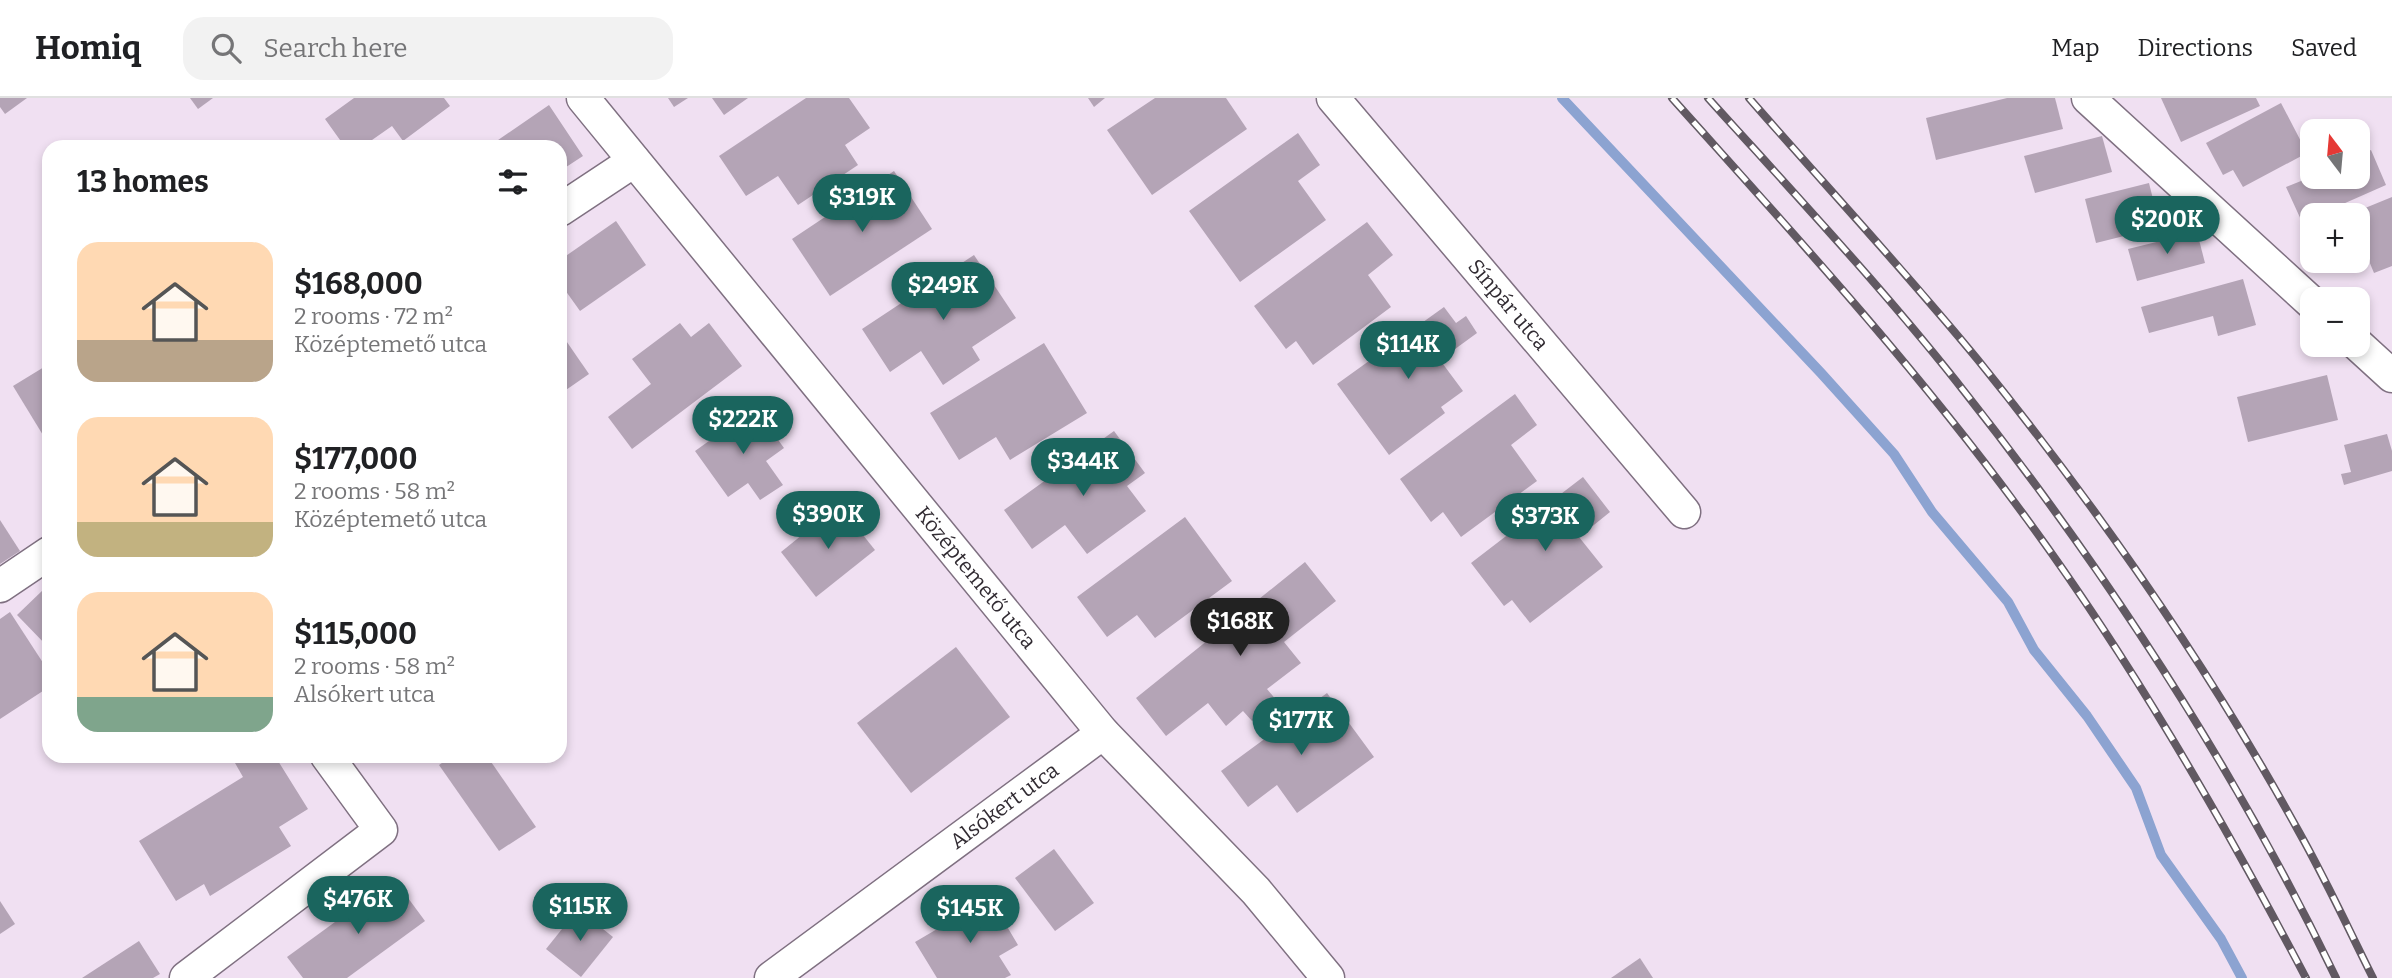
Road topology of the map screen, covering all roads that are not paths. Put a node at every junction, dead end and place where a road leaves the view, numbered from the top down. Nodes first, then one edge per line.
1 (583, 98) edge
2 (1333, 98) edge
3 (2088, 98) edge
4 (634, 161) junction
5 (567, 205) edge
6 (2300, 292) edge
7 (2370, 356) edge
8 (2392, 376) edge
9 (1684, 512) dead end
10 (42, 558) edge
11 (0, 586) edge
12 (1103, 733) junction
13 (332, 763) edge
14 (186, 978) edge
15 (771, 978) edge
16 (1328, 978) edge

1 - 4 street, Középtemető utca
2 - 9 street, Sínpár utca
3 - 6 street
4 - 5 street
4 - 12 street, Középtemető utca
7 - 8 street
10 - 11 street
12 - 15 street, Alsókert utca
12 - 16 street, Középtemető utca
13 - 14 street

